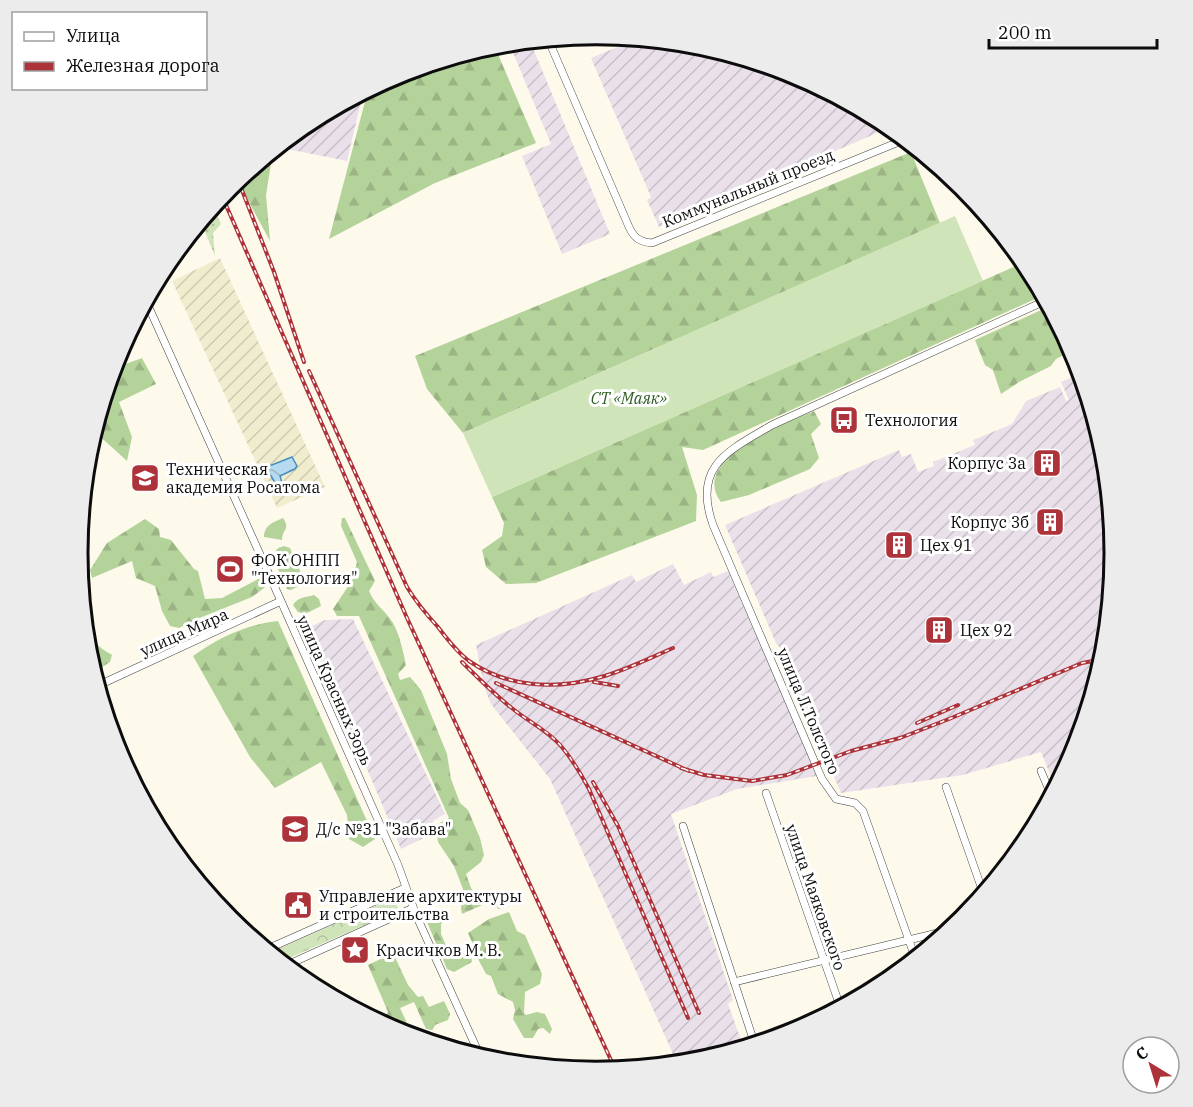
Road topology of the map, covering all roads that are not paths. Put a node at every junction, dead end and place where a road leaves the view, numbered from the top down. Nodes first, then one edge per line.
1 (551, 47) edge
2 (896, 143) edge
3 (1039, 303) edge
4 (150, 310) edge
5 (281, 602) junction
6 (104, 683) edge
7 (1041, 771) dead end
8 (945, 787) dead end
9 (1048, 787) edge
10 (766, 793) dead end
11 (683, 826) dead end
12 (981, 887) edge
13 (405, 888) junction
14 (413, 908) junction
15 (934, 934) edge
16 (909, 940) junction
17 (274, 946) edge
18 (913, 951) edge
19 (824, 960) junction
20 (294, 962) edge
21 (734, 982) junction
22 (838, 1001) edge
23 (752, 1037) edge
24 (476, 1047) edge

1 - 2 street, Коммунальный проезд
3 - 16 street, улица Л.Толстого
4 - 5 street, улица Красных Зорь
5 - 6 street, улица Мира
5 - 13 street, улица Красных Зорь
7 - 9 street
8 - 12 street
10 - 19 street, улица Маяковского
11 - 21 street
13 - 14 street, улица Красных Зорь
13 - 17 street
14 - 20 street
14 - 24 street, улица Красных Зорь
15 - 16 street
16 - 18 street, улица Л.Толстого
16 - 19 street
19 - 21 street
19 - 22 street, улица Маяковского
21 - 23 street

